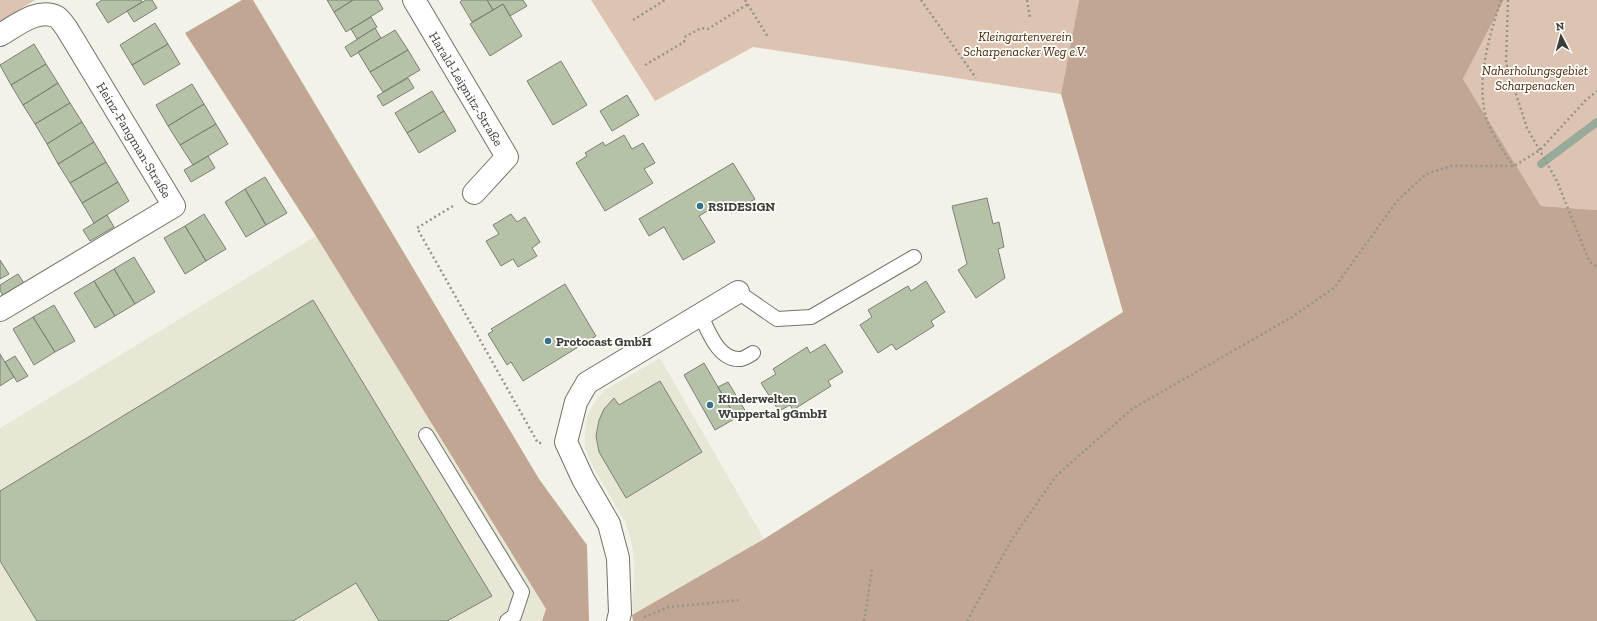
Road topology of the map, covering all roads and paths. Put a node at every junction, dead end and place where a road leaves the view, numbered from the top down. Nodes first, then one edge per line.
1 (414, 0) edge
2 (665, 0) edge
3 (745, 0) edge
4 (921, 0) edge
5 (1027, 0) edge
6 (1501, 0) edge
7 (1508, 0) edge
8 (748, 4) junction
9 (1030, 18) dead end
10 (633, 20) dead end
11 (0, 35) edge
12 (768, 36) dead end
13 (645, 65) dead end
14 (976, 78) dead end
15 (1597, 91) edge
16 (1540, 150) junction
17 (1514, 166) junction
18 (474, 193) joint
19 (914, 257) dead end
20 (1597, 267) edge
21 (738, 292) joint
22 (0, 310) edge
23 (700, 314) junction
24 (753, 353) dead end
25 (426, 435) dead end
26 (566, 442) junction
27 (872, 570) dead end
28 (739, 600) dead end
29 (629, 620) edge
30 (506, 621) edge
31 (864, 621) edge
32 (967, 621) edge

1 - 18 street, Harald-Leipnitz-Straße
2 - 10 path
3 - 8 path
4 - 14 path
5 - 9 path
6 - 17 path
7 - 16 path
8 - 12 path
8 - 13 path
11 - 22 street, Heinz-Fangman-Straße
15 - 16 path
16 - 17 path
16 - 20 path
17 - 32 path
18 - 26 path
19 - 21 lane
21 - 23 street
23 - 24 lane
23 - 26 street
25 - 30 lane
26 - 29 street
27 - 31 path
28 - 29 path

